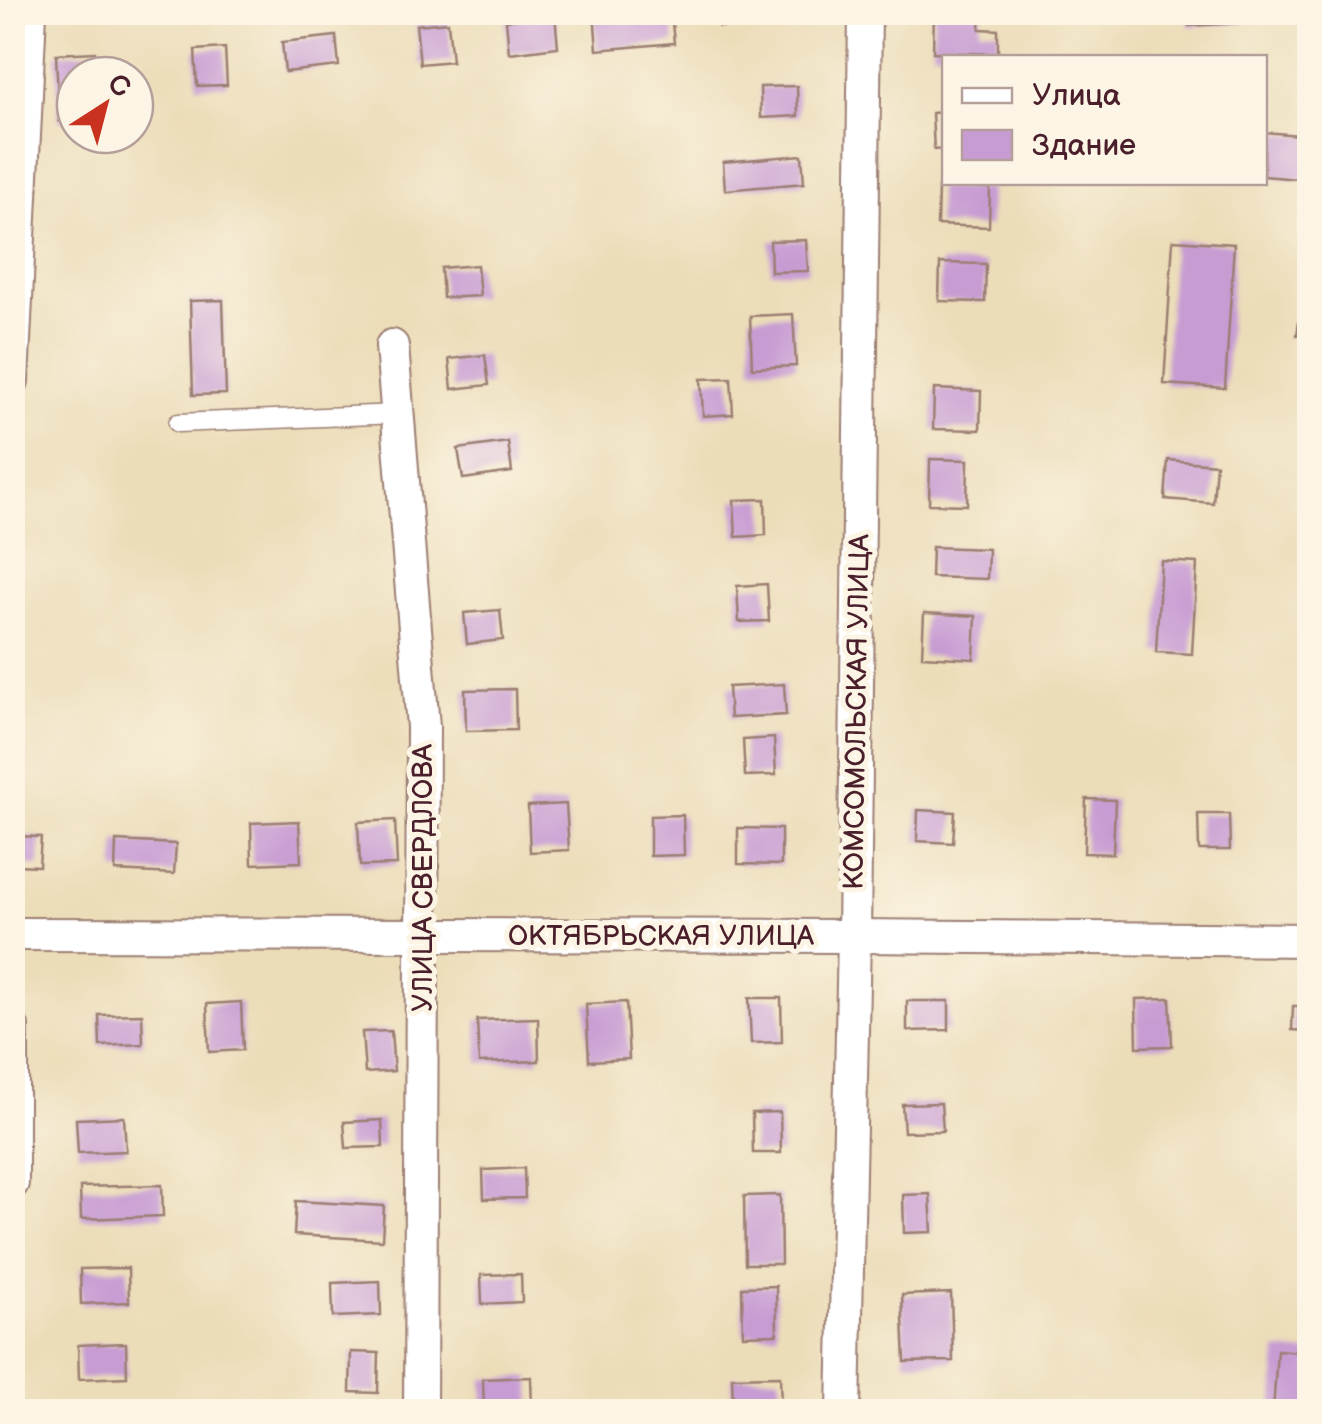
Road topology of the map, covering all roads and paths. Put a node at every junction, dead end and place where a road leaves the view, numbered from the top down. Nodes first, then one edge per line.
1 (30, 12) edge
2 (865, 12) edge
3 (392, 346) dead end
4 (12, 381) edge
5 (398, 414) junction
6 (178, 423) dead end
7 (12, 934) edge
8 (424, 935) junction
9 (854, 936) junction
10 (1310, 940) edge
11 (12, 1027) edge
12 (12, 1183) edge
13 (420, 1412) edge
14 (844, 1412) edge

1 - 4 street
2 - 9 street, КОМСОМОЛЬСКАЯ УЛИЦА
3 - 5 street, УЛИЦА СВЕРДЛОВА
5 - 6 lane
5 - 8 street, УЛИЦА СВЕРДЛОВА
7 - 8 street, ОКТЯБРЬСКАЯ УЛИЦА
8 - 9 street, ОКТЯБРЬСКАЯ УЛИЦА
8 - 13 street, УЛИЦА СВЕРДЛОВА
9 - 10 street, ОКТЯБРЬСКАЯ УЛИЦА
9 - 14 street, КОМСОМОЛЬСКАЯ УЛИЦА
11 - 12 street

